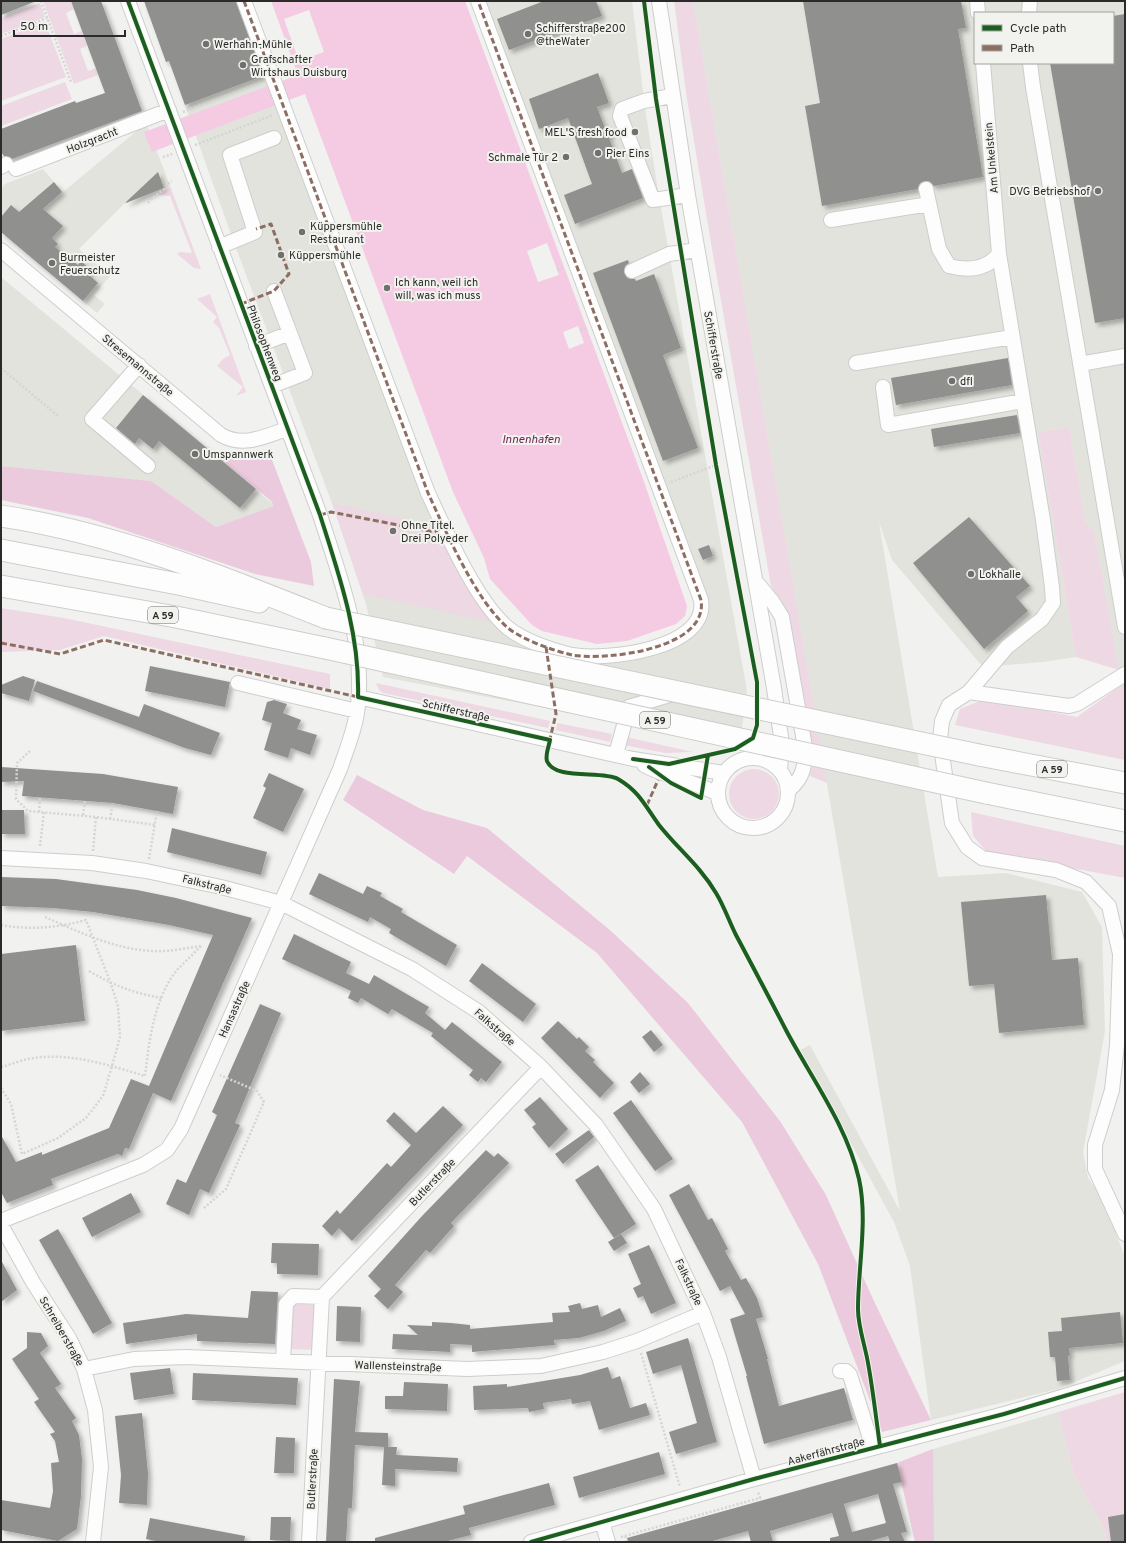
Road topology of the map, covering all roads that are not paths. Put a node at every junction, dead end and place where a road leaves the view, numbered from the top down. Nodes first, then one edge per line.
1 (128, 1) edge
2 (244, 1) edge
3 (478, 1) edge
4 (659, 1) edge
5 (977, 1) edge
6 (1030, 1) edge
7 (978, 12) edge
8 (1029, 12) edge
9 (983, 64) edge
10 (1030, 64) edge
11 (672, 96) junction
12 (172, 114) junction
13 (274, 138) dead end
14 (8, 167) edge
15 (926, 189) dead end
16 (688, 195) junction
17 (929, 204) junction
18 (831, 220) dead end
19 (219, 247) junction
20 (1, 250) edge
21 (698, 250) junction
22 (999, 254) junction
23 (632, 271) dead end
24 (274, 291) dead end
25 (290, 333) junction
26 (1012, 337) junction
27 (256, 346) junction
28 (1125, 356) edge
29 (856, 363) dead end
30 (1080, 364) junction
31 (139, 366) junction
32 (272, 386) junction
33 (882, 387) dead end
34 (1023, 401) junction
35 (287, 429) junction
36 (148, 466) dead end
37 (1, 516) edge
38 (1, 550) edge
39 (757, 584) junction
40 (1, 586) edge
41 (326, 618) junction
42 (1125, 627) edge
43 (1125, 674) edge
44 (238, 683) dead end
45 (774, 688) junction
46 (970, 692) junction
47 (732, 694) dead end
48 (357, 704) junction
49 (616, 754) junction
50 (760, 758) junction
51 (633, 759) junction
52 (780, 769) junction
53 (724, 773) junction
54 (1125, 783) edge
55 (789, 790) junction
56 (718, 794) junction
57 (1125, 821) edge
58 (1, 858) edge
59 (281, 903) junction
60 (541, 1067) junction
61 (1, 1221) edge
62 (1, 1225) edge
63 (1125, 1234) edge
64 (322, 1297) junction
65 (703, 1312) junction
66 (283, 1361) junction
67 (318, 1363) junction
68 (84, 1369) junction
69 (840, 1371) dead end
70 (1125, 1378) edge
71 (873, 1448) junction
72 (754, 1479) junction
73 (602, 1522) junction
74 (93, 1542) edge
75 (309, 1542) edge
76 (531, 1542) edge
77 (608, 1542) edge

1 - 12 street, Philosophenweg
2 - 3 street
4 - 11 street, Schifferstraße
5 - 7 street
6 - 8 street
9 - 22 street, Am Unkelstein
10 - 30 street
11 - 16 street, Schifferstraße
11 - 16 street
12 - 14 street, Holzgracht
12 - 19 street, Philosophenweg
13 - 19 street
15 - 17 street
16 - 21 street, Schifferstraße
17 - 18 street
17 - 22 street
19 - 27 street, Philosophenweg
20 - 31 street, Stresemannstraße
21 - 23 street
21 - 39 street, Schifferstraße
22 - 26 street, Am Unkelstein
24 - 25 street
25 - 27 street
25 - 32 street
26 - 29 street
26 - 34 street, Am Unkelstein
27 - 32 street, Philosophenweg
28 - 30 street
30 - 42 street
31 - 35 street, Stresemannstraße
31 - 36 street
32 - 35 street, Philosophenweg
33 - 34 street
34 - 46 street, Am Unkelstein
35 - 48 street, Philosophenweg
37 - 41 highway
38 - 41 highway, A 59
39 - 45 street, Schifferstraße
39 - 55 street
40 - 57 highway, A 59, bridge
41 - 54 highway, A 59, bridge
43 - 46 street
44 - 48 street, Schifferstraße
45 - 50 street, Schifferstraße
45 - 52 street, Schifferstraße
46 - 63 street, Am Unkelstein
47 - 49 street
48 - 49 street, Schifferstraße
48 - 59 street, Hansastraße
49 - 51 street, Schifferstraße
50 - 52 street
50 - 53 street
51 - 53 street, Schifferstraße
51 - 56 street, Schifferstraße
52 - 55 street, Schifferstraße
53 - 56 street
55 - 56 street
58 - 59 street, Falkstraße
59 - 60 street, Falkstraße
59 - 61 street, Hansastraße
60 - 64 street, Butlerstraße
60 - 65 street, Falkstraße
62 - 68 street, Schreiberstraße
64 - 66 street
64 - 67 street, Butlerstraße
65 - 67 street, Wallensteinstraße
65 - 72 street, Falkstraße
66 - 67 street, Wallensteinstraße
66 - 68 street, Wallensteinstraße
67 - 75 street, Butlerstraße
68 - 74 street, Schreiberstraße
69 - 71 street
70 - 71 street, Aakerfährstraße
71 - 72 street, Aakerfährstraße
72 - 73 street, Aakerfährstraße
73 - 76 street, Aakerfährstraße
73 - 77 street

